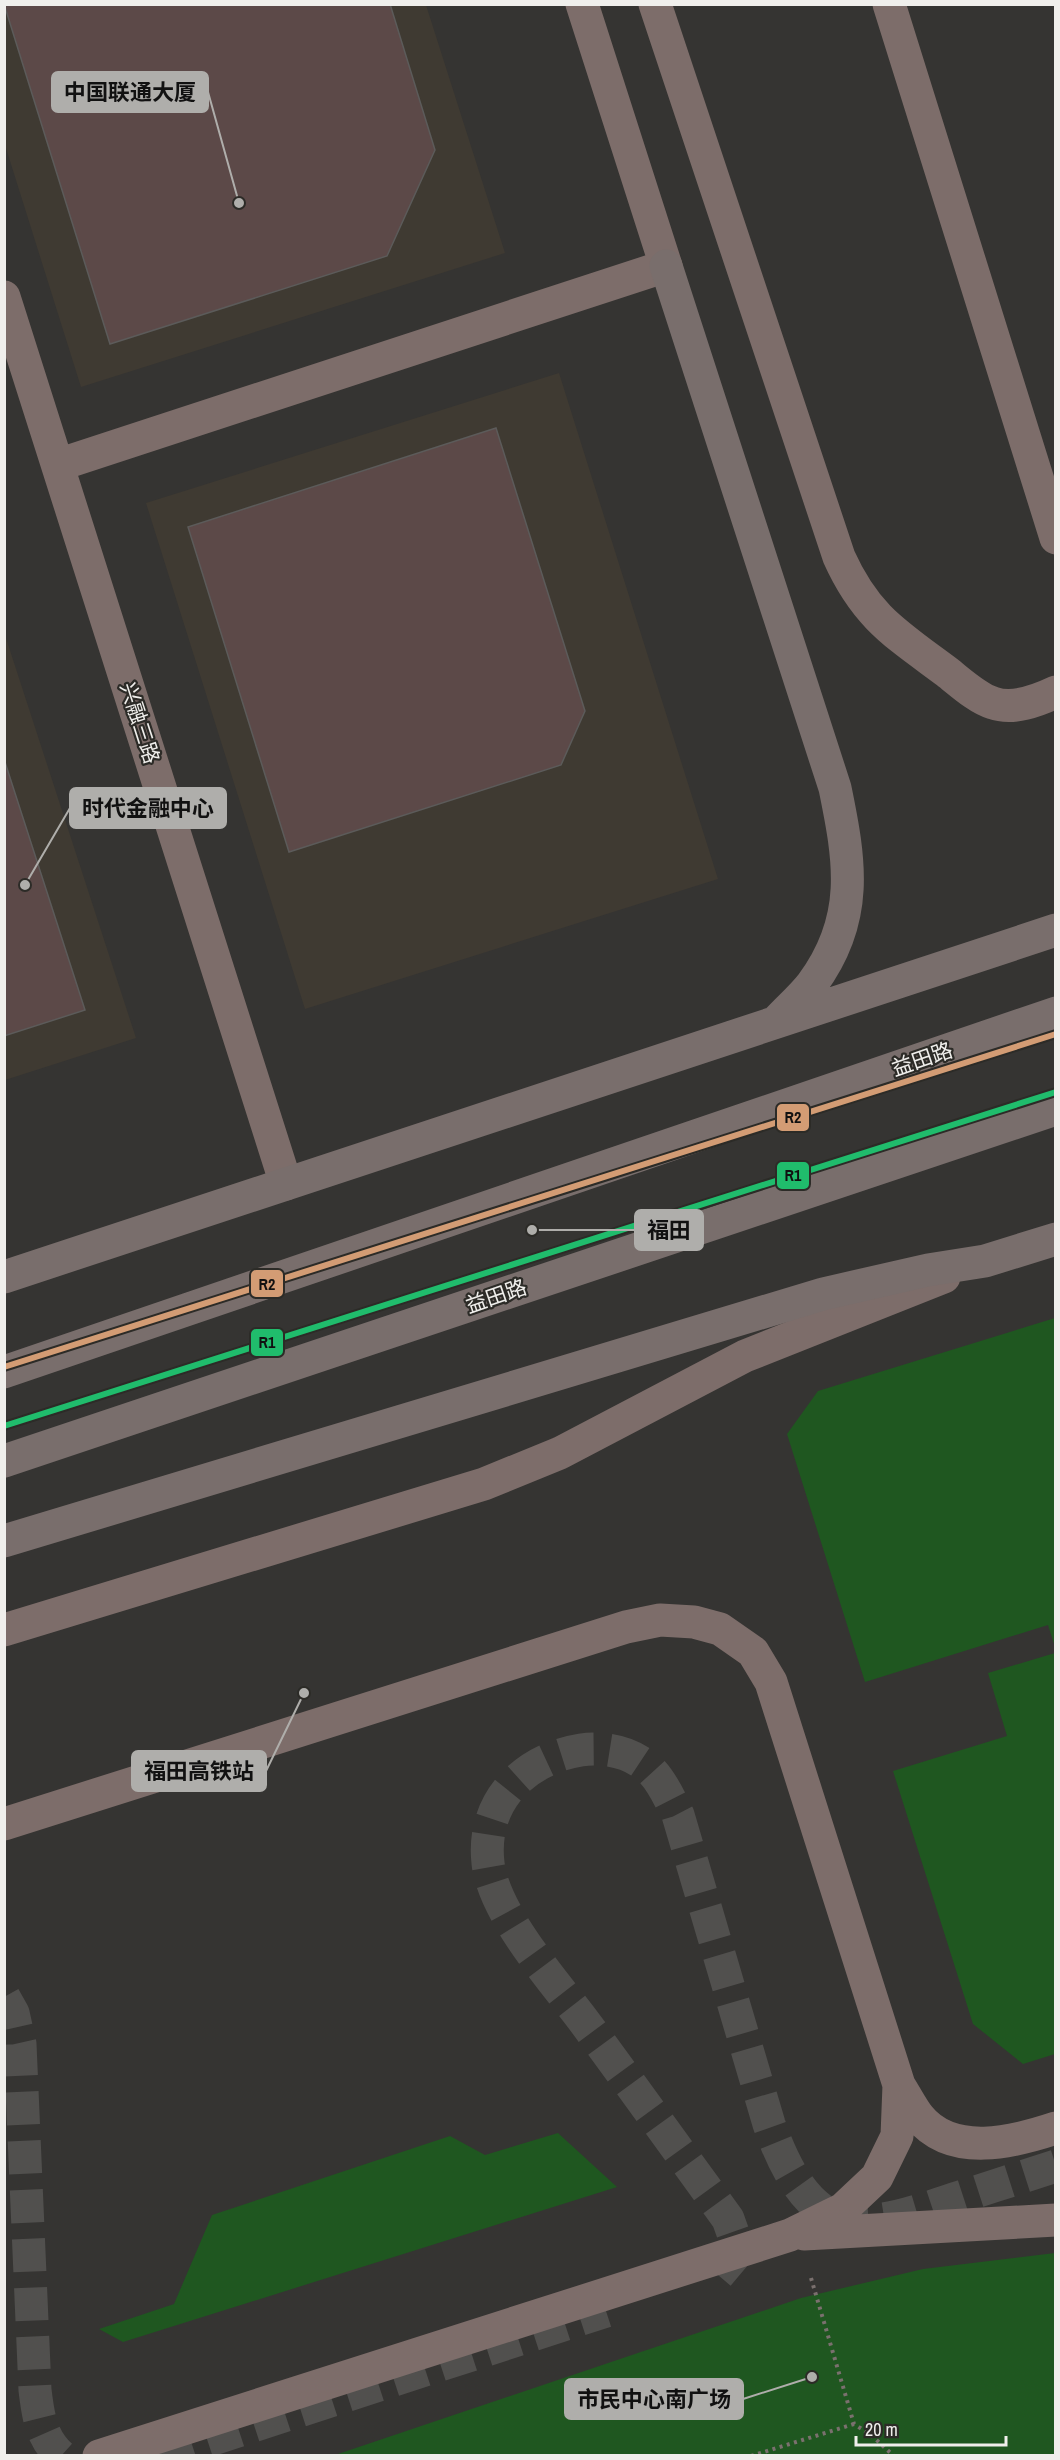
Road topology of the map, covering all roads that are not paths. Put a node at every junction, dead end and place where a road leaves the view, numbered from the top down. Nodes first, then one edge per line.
1 (582, 4) edge
2 (655, 4) edge
3 (889, 4) edge
4 (666, 266) junction
5 (4, 297) edge
6 (58, 465) junction
7 (1056, 538) edge
8 (1056, 692) edge
9 (1056, 930) edge
10 (1056, 1013) edge
11 (774, 1023) junction
12 (1056, 1109) edge
13 (286, 1184) junction
14 (1056, 1239) edge
15 (985, 1261) junction
16 (4, 1276) edge
17 (4, 1372) edge
18 (4, 1461) edge
19 (4, 1541) edge
20 (4, 1630) edge
21 (4, 1824) edge
22 (899, 2085) junction
23 (1056, 2128) edge
24 (1056, 2220) edge
25 (790, 2235) junction
26 (99, 2456) edge

1 - 4 street
2 - 8 street
3 - 7 street
4 - 6 street
4 - 11 main road
5 - 6 street, 兴融三路
6 - 13 street, 兴融三路
9 - 11 main road
10 - 17 main road, 益田路
11 - 13 main road
12 - 18 main road, 益田路
13 - 16 main road
14 - 15 main road
15 - 19 main road
15 - 20 street
21 - 22 street
22 - 23 street
22 - 25 street
24 - 25 street
25 - 26 street

